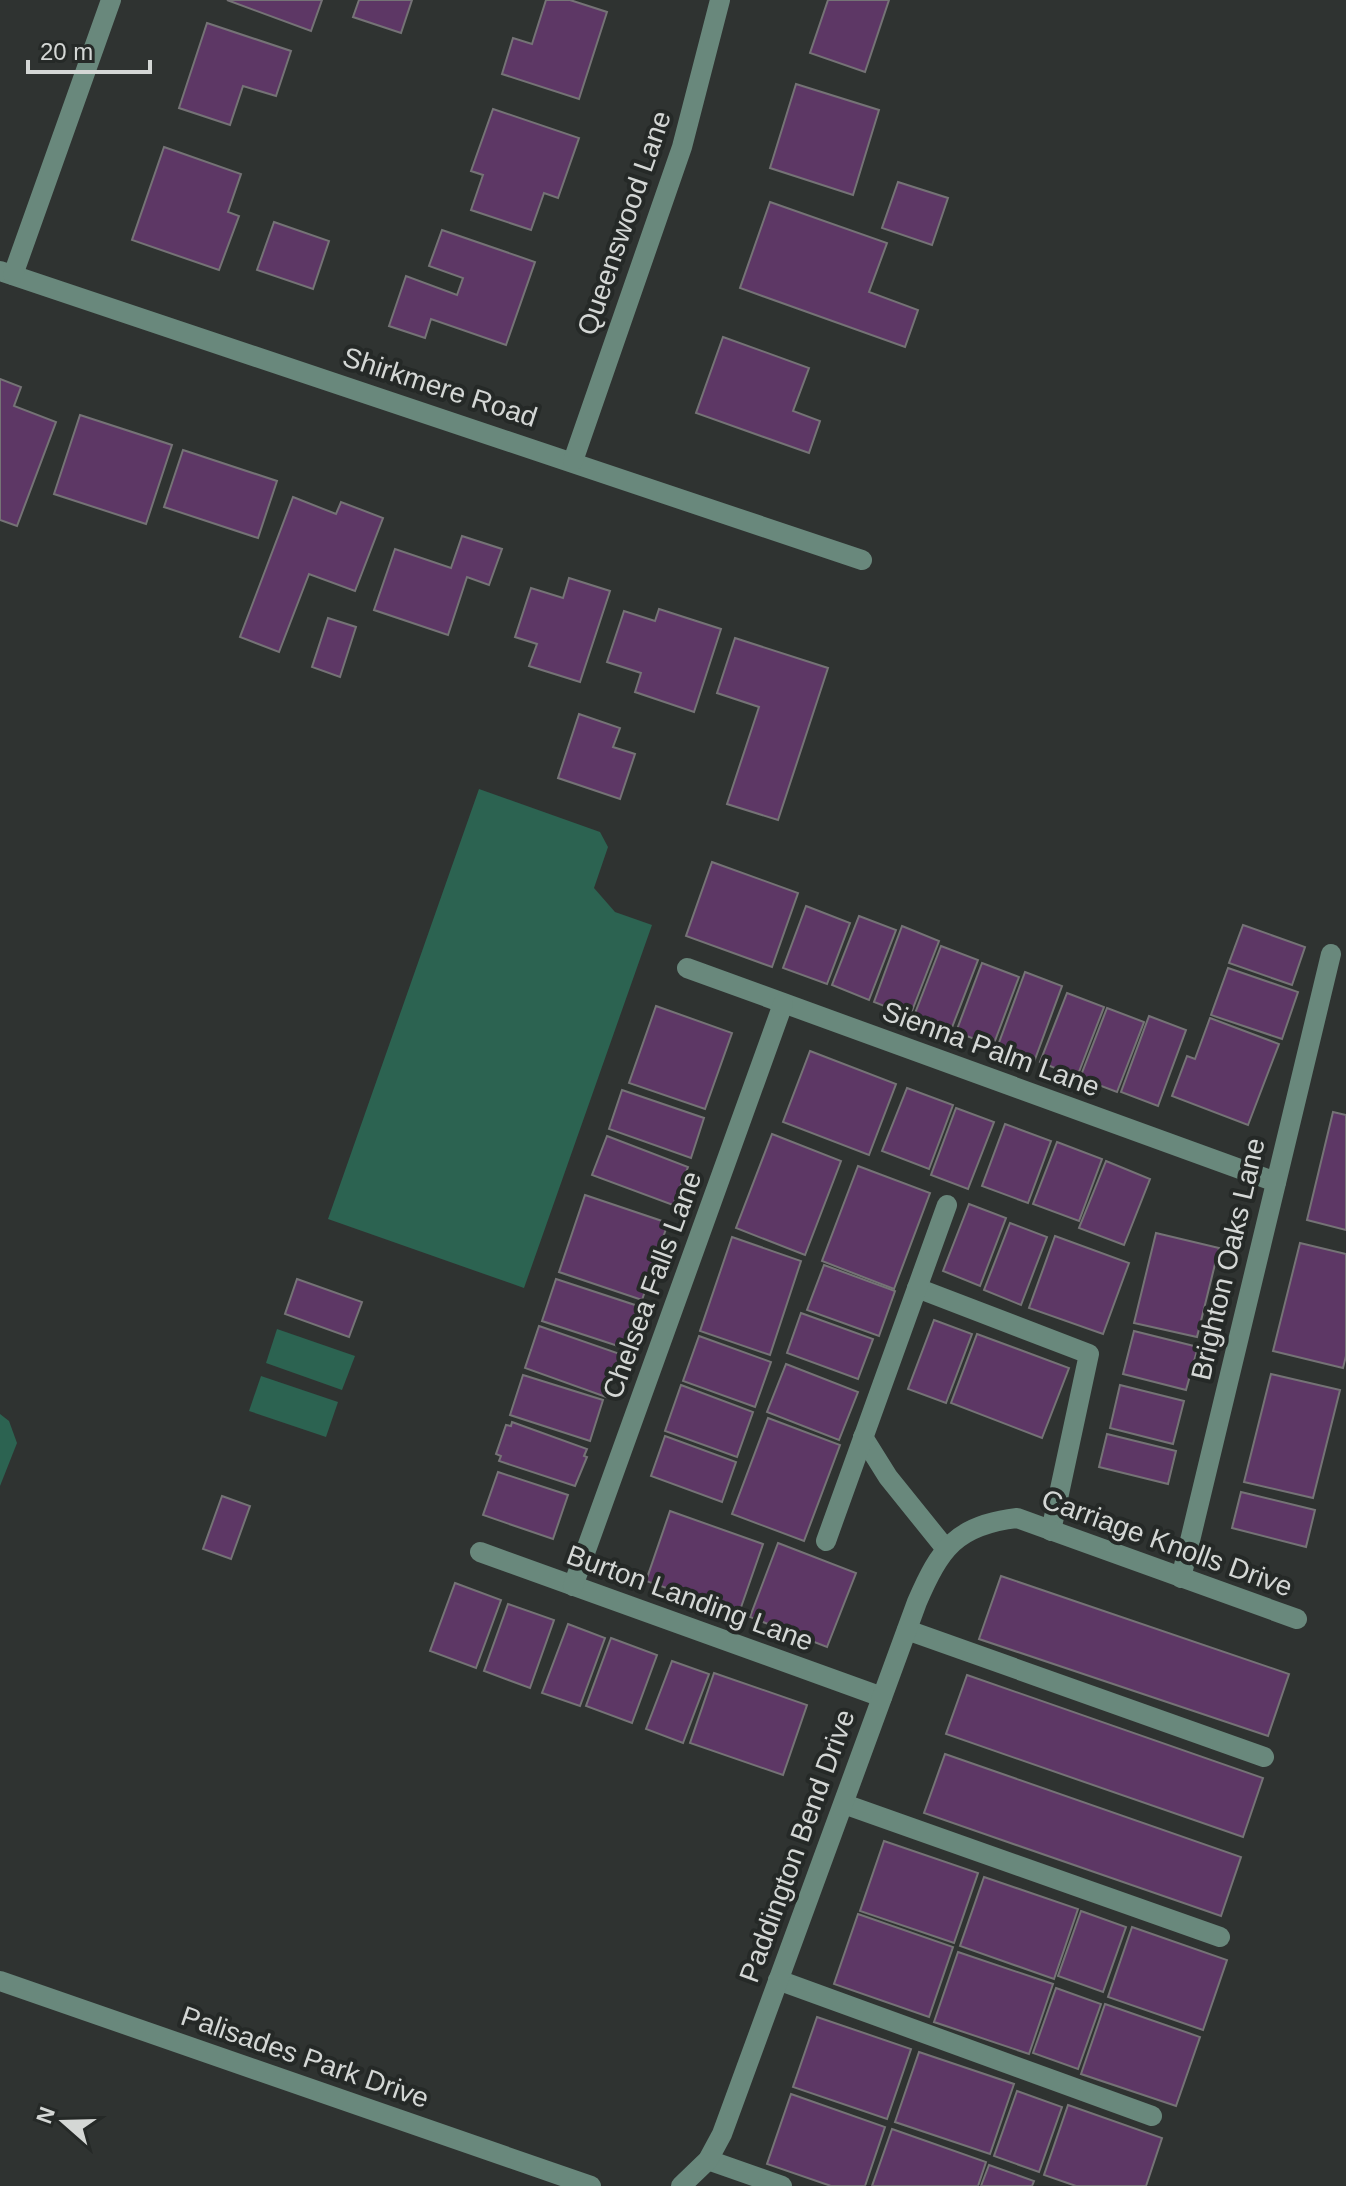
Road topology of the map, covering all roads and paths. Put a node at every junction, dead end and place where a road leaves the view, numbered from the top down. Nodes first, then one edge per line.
1 (111, 0) edge
2 (720, 0) edge
3 (7, 273) edge
4 (573, 461) junction
5 (862, 560) dead end
6 (1331, 954) dead end
7 (687, 968) dead end
8 (783, 1004) junction
9 (1276, 1182) junction
10 (947, 1205) dead end
11 (917, 1288) junction
12 (863, 1437) junction
13 (971, 1528) joint
14 (1051, 1531) junction
15 (826, 1541) dead end
16 (946, 1549) junction
17 (480, 1552) dead end
18 (1181, 1578) junction
19 (573, 1586) junction
20 (1297, 1619) dead end
21 (907, 1630) junction
22 (882, 1697) junction
23 (1264, 1757) dead end
24 (844, 1804) junction
25 (1220, 1937) dead end
26 (778, 1980) junction
27 (0, 1981) edge
28 (1152, 2116) dead end
29 (708, 2160) junction
30 (591, 2186) edge
31 (681, 2186) edge
32 (782, 2186) edge

1 - 3 street
2 - 4 street, Queenswood Lane
3 - 4 street, Shirkmere Road
4 - 5 street, Shirkmere Road
6 - 9 street, Brighton Oaks Lane
7 - 8 street, Sienna Palm Lane
8 - 9 street, Sienna Palm Lane
8 - 19 street, Chelsea Falls Lane
9 - 18 street, Brighton Oaks Lane
10 - 11 street
11 - 12 street
11 - 14 street
12 - 15 street
12 - 16 street
13 - 14 street, Carriage Knolls Drive
13 - 16 street, Paddington Bend Drive
14 - 18 street, Carriage Knolls Drive
16 - 21 street, Paddington Bend Drive
17 - 19 street, Burton Landing Lane
18 - 20 street, Carriage Knolls Drive
19 - 22 street, Burton Landing Lane
21 - 22 street, Paddington Bend Drive
21 - 23 street
22 - 24 street, Paddington Bend Drive
24 - 25 street
24 - 26 street, Paddington Bend Drive
26 - 28 street
26 - 29 street, Paddington Bend Drive
27 - 30 street, Palisades Park Drive
29 - 31 street, Paddington Bend Drive
29 - 32 street

